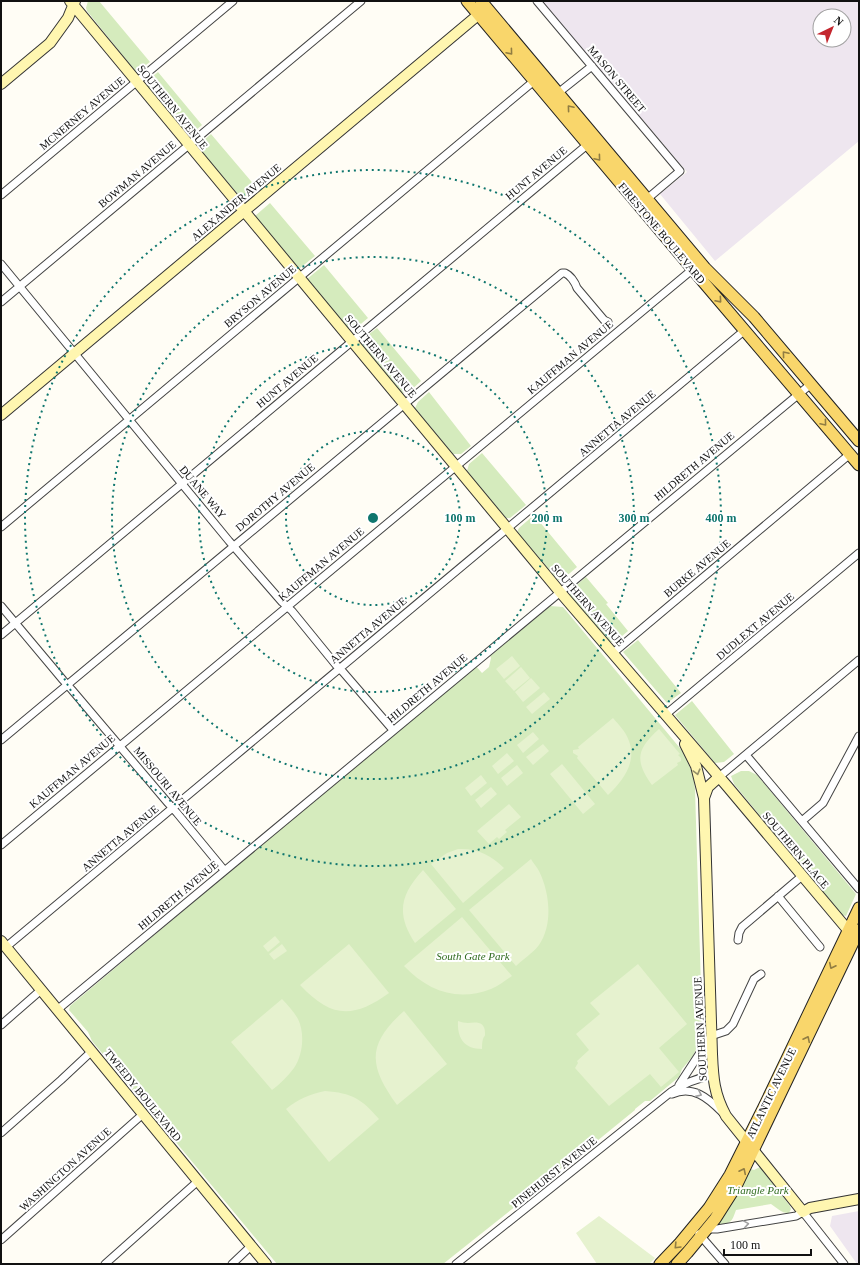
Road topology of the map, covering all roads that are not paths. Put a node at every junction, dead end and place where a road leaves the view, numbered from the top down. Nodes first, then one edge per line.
1 (233, 1) edge
2 (361, 1) edge
3 (467, 1) edge
4 (537, 1) edge
5 (73, 2) edge
6 (482, 8) edge
7 (592, 66) junction
8 (137, 81) junction
9 (534, 81) junction
10 (1, 84) edge
11 (558, 93) junction
12 (587, 144) junction
13 (189, 145) junction
14 (1, 195) edge
15 (647, 199) junction
16 (244, 211) junction
17 (1, 264) edge
18 (693, 269) junction
19 (300, 277) junction
20 (20, 287) junction
21 (1, 302) edge
22 (745, 330) junction
23 (617, 332) junction
24 (352, 341) junction
25 (74, 353) junction
26 (810, 384) junction
27 (799, 393) junction
28 (405, 403) junction
29 (1, 415) edge
30 (129, 420) junction
31 (859, 441) edge
32 (850, 454) junction
33 (859, 465) edge
34 (456, 467) junction
35 (182, 483) junction
36 (1, 527) edge
37 (508, 529) junction
38 (234, 545) junction
39 (859, 553) edge
40 (560, 592) junction
41 (1, 606) edge
42 (287, 607) junction
43 (15, 623) junction
44 (1, 635) edge
45 (613, 653) junction
46 (859, 660) edge
47 (340, 668) junction
48 (67, 685) junction
49 (665, 715) junction
50 (674, 725) junction
51 (393, 730) junction
52 (859, 736) edge
53 (1, 740) edge
54 (120, 746) junction
55 (746, 755) junction
56 (719, 777) junction
57 (704, 798) junction
58 (172, 808) junction
59 (802, 822) junction
60 (1, 845) edge
61 (224, 870) junction
62 (802, 876) junction
63 (859, 890) edge
64 (778, 896) junction
65 (859, 908) edge
66 (854, 933) edge
67 (738, 940) dead end
68 (3, 944) edge
69 (820, 946) dead end
70 (761, 974) dead end
71 (41, 990) junction
72 (57, 1010) junction
73 (1, 1025) edge
74 (711, 1036) junction
75 (92, 1051) junction
76 (713, 1075) junction
77 (678, 1087) junction
78 (665, 1097) junction
79 (143, 1114) junction
80 (726, 1116) junction
81 (1, 1133) edge
82 (750, 1146) junction
83 (198, 1180) junction
84 (859, 1200) edge
85 (803, 1212) junction
86 (694, 1227) junction
87 (704, 1232) junction
88 (1, 1240) edge
89 (252, 1246) junction
90 (105, 1264) edge
91 (232, 1264) edge
92 (266, 1264) edge
93 (456, 1264) edge
94 (660, 1264) edge
95 (677, 1264) edge
96 (725, 1264) edge
97 (844, 1264) edge

1 - 8 street, MCNERNEY AVENUE
2 - 13 street, BOWMAN AVENUE
3 - 6 main road, FIRESTONE BOULEVARD
4 - 7 street, MASON STREET
5 - 8 street, SOUTHERN AVENUE
5 - 10 street
6 -> 9 main road, FIRESTONE BOULEVARD
6 - 11 main road, FIRESTONE BOULEVARD
6 - 16 street, ALEXANDER AVENUE
7 - 11 street
7 - 15 street, MASON STREET
8 - 13 street, SOUTHERN AVENUE
8 - 14 street, MCNERNEY AVENUE
9 - 12 main road, FIRESTONE BOULEVARD
9 - 19 street, BRYSON AVENUE
15 -> 11 main road, FIRESTONE BOULEVARD
12 -> 18 main road, FIRESTONE BOULEVARD
12 - 24 street, HUNT AVENUE
13 - 16 street, SOUTHERN AVENUE
13 - 20 street, BOWMAN AVENUE
26 -> 15 main road, FIRESTONE BOULEVARD
16 - 19 street, SOUTHERN AVENUE
16 - 25 street, ALEXANDER AVENUE
17 - 20 street, DUANE WAY
18 -> 22 main road, FIRESTONE BOULEVARD
18 - 23 street, KAUFFMAN AVENUE
19 - 24 street, SOUTHERN AVENUE
19 - 30 street, BRYSON AVENUE
20 - 21 street, BOWMAN AVENUE
20 - 25 street, DUANE WAY
22 - 27 main road, FIRESTONE BOULEVARD
22 - 37 street, ANNETTA AVENUE
23 - 28 street, DOROTHY AVENUE
23 - 34 street, KAUFFMAN AVENUE
24 - 28 street, SOUTHERN AVENUE
24 - 35 street, HUNT AVENUE
25 - 29 street, ALEXANDER AVENUE
25 - 30 street, DUANE WAY
26 - 27 street, HILDRETH AVENUE
26 - 31 main road, FIRESTONE BOULEVARD
27 -> 32 main road, FIRESTONE BOULEVARD
27 - 40 street, HILDRETH AVENUE
28 - 34 street, SOUTHERN AVENUE
28 - 38 street, DOROTHY AVENUE
30 - 35 street, DUANE WAY
30 - 36 street, BRYSON AVENUE
32 - 33 main road, FIRESTONE BOULEVARD
32 - 45 street, BURKE AVENUE
34 - 37 street, SOUTHERN AVENUE
34 - 42 street, KAUFFMAN AVENUE
35 - 38 street, DUANE WAY
35 - 43 street, HUNT AVENUE
37 - 40 street, SOUTHERN AVENUE
37 - 47 street, ANNETTA AVENUE
38 - 42 street, DUANE WAY
38 - 48 street, DOROTHY AVENUE
39 - 49 street, DUDLEXT AVENUE
40 - 45 street, SOUTHERN AVENUE
40 - 51 street, HILDRETH AVENUE
41 - 43 street, MISSOURI AVENUE
42 - 47 street, DUANE WAY
42 - 54 street, KAUFFMAN AVENUE
43 - 44 street, HUNT AVENUE
43 - 48 street, MISSOURI AVENUE
45 - 49 street, SOUTHERN AVENUE
46 - 55 street
47 - 51 street, DUANE WAY
47 - 58 street, ANNETTA AVENUE
48 - 53 street, DOROTHY AVENUE
48 - 54 street, MISSOURI AVENUE
49 - 50 street, SOUTHERN AVENUE
50 - 56 street, SOUTHERN AVENUE
50 -> 57 street, SOUTHERN AVENUE
51 - 61 street, HILDRETH AVENUE
52 - 59 street
54 - 58 street, MISSOURI AVENUE
54 - 60 street, KAUFFMAN AVENUE
55 - 56 street
55 - 59 street
56 - 57 street
56 - 62 street, SOUTHERN PLACE
57 - 74 street, SOUTHERN AVENUE
58 - 61 street, MISSOURI AVENUE
58 - 68 street, ANNETTA AVENUE
59 - 63 street
61 - 72 street, HILDRETH AVENUE
62 - 64 street
62 - 66 street, SOUTHERN PLACE
64 - 67 street
64 - 69 street
65 - 66 main road, ATLANTIC AVENUE
66 - 82 main road, ATLANTIC AVENUE
68 - 71 street, TWEEDY BOULEVARD
70 - 74 street
71 - 72 street, TWEEDY BOULEVARD
71 - 73 street
72 - 75 street, TWEEDY BOULEVARD
74 - 76 street, SOUTHERN AVENUE
74 - 77 street, PINEHURST AVENUE
75 - 79 street, TWEEDY BOULEVARD
75 - 81 street
76 - 77 street, PINEHURST AVENUE
76 - 80 street, SOUTHERN AVENUE
77 - 78 street, PINEHURST AVENUE
78 -> 80 street, PINEHURST AVENUE
78 - 93 street, PINEHURST AVENUE
79 - 83 street, TWEEDY BOULEVARD
79 - 88 street, WASHINGTON AVENUE
80 - 82 street, SOUTHERN AVENUE
82 - 85 street, SOUTHERN AVENUE
82 - 86 main road, ATLANTIC AVENUE
87 -> 82 main road, ATLANTIC AVENUE
83 - 89 street, TWEEDY BOULEVARD
83 - 90 street
84 - 85 street
87 -> 85 street
85 - 97 street, SOUTHERN AVENUE
86 - 87 street
86 -> 94 main road, ATLANTIC AVENUE
87 - 95 main road, ATLANTIC AVENUE
87 - 96 street
89 - 91 street
89 - 92 street, TWEEDY BOULEVARD

